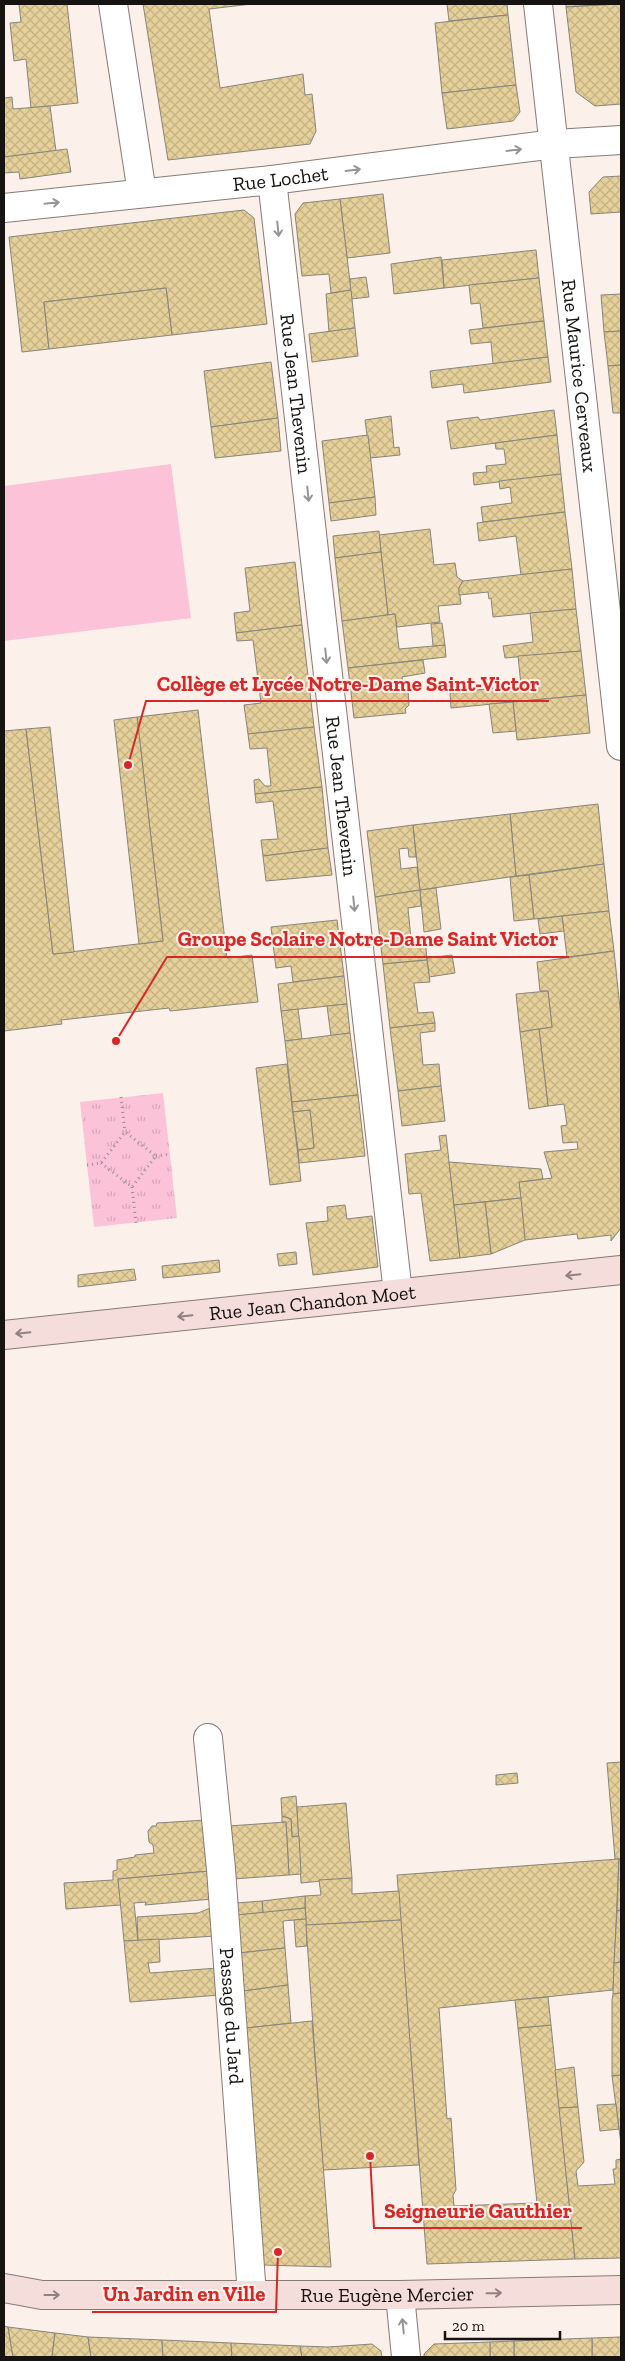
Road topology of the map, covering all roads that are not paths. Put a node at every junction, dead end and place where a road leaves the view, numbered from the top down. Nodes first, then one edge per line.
1 (113, 4) edge
2 (538, 4) edge
3 (621, 140) edge
4 (555, 144) junction
5 (272, 180) junction
6 (142, 193) junction
7 (4, 208) edge
8 (621, 746) edge
9 (621, 1270) edge
10 (398, 1293) junction
11 (4, 1335) edge
12 (208, 1738) dead end
13 (4, 2288) edge
14 (621, 2290) edge
15 (252, 2295) junction
16 (400, 2295) junction
17 (406, 2357) edge

1 - 6 street
2 - 4 street, Rue Maurice Cerveaux
3 - 4 street, Rue Lochet
5 -> 4 street, Rue Lochet
4 - 8 street, Rue Maurice Cerveaux
5 - 6 street, Rue Lochet
5 -> 10 street, Rue Jean Thevenin
7 -> 6 street, Rue Lochet
9 -> 10 main road, Rue Jean Chandon Moet
10 -> 11 main road, Rue Jean Chandon Moet
12 - 15 street, Passage du Jard
13 -> 15 main road, Rue Eugène Mercier
16 -> 14 main road, Rue Eugène Mercier
15 - 16 main road, Rue Eugène Mercier
17 -> 16 street

